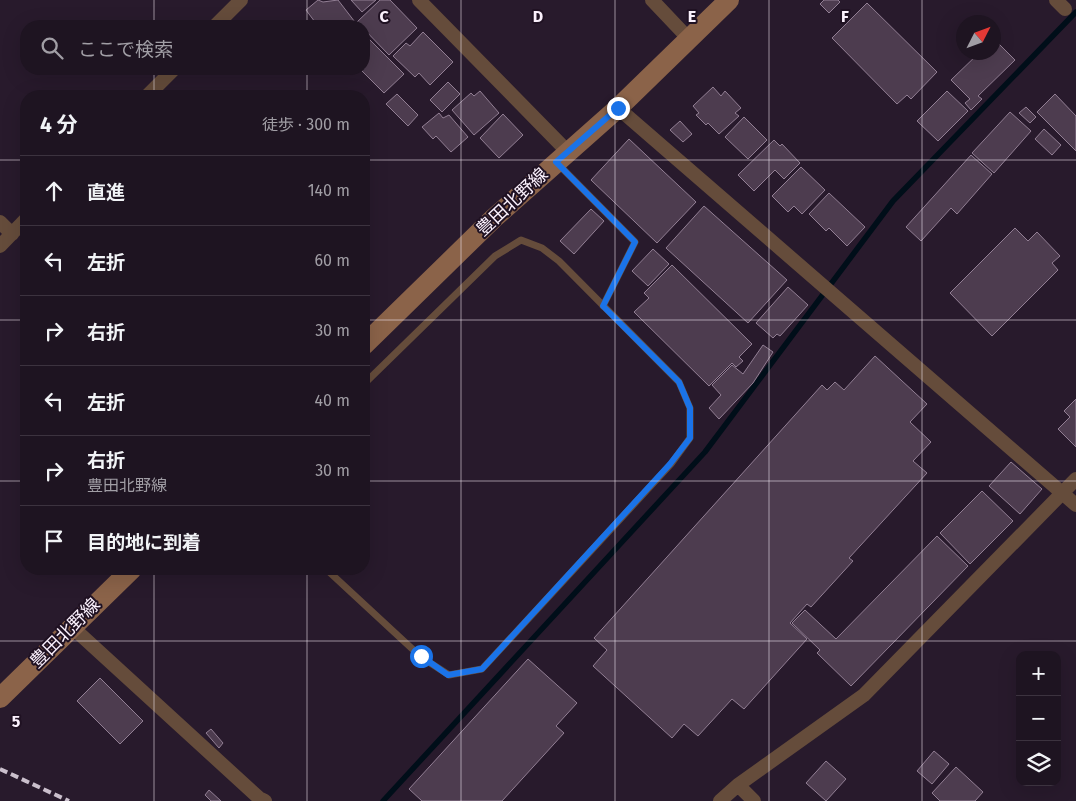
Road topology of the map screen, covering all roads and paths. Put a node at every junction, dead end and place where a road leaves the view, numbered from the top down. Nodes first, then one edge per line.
1 (241, 0) edge
2 (419, 0) edge
3 (652, 0) edge
4 (729, 0) edge
5 (222, 20) edge
6 (689, 39) junction
7 (168, 75) edge
8 (153, 90) edge
9 (618, 108) junction
10 (561, 156) junction
11 (0, 222) edge
12 (20, 225) edge
13 (12, 234) junction
14 (0, 246) edge
15 (603, 306) junction
16 (370, 339) edge
17 (370, 378) edge
18 (1076, 479) edge
19 (1063, 492) junction
20 (1076, 505) edge
21 (126, 575) edge
22 (333, 575) edge
23 (71, 626) junction
24 (0, 698) edge
25 (738, 785) junction
26 (265, 801) edge
27 (720, 801) edge
28 (754, 801) edge

1 - 5 street
2 - 10 street
3 - 6 street
4 - 6 main road, 豊田北野線
6 - 9 main road, 豊田北野線
7 - 8 street
9 - 10 main road, 豊田北野線
9 - 19 street
10 - 15 lane
10 - 16 main road, 豊田北野線
11 - 13 street
12 - 13 street
13 - 14 street
15 - 17 lane
15 - 22 lane
18 - 19 street
19 - 20 street
19 - 25 street
21 - 23 main road, 豊田北野線
23 - 24 main road, 豊田北野線
23 - 26 street
25 - 27 street
25 - 28 street

